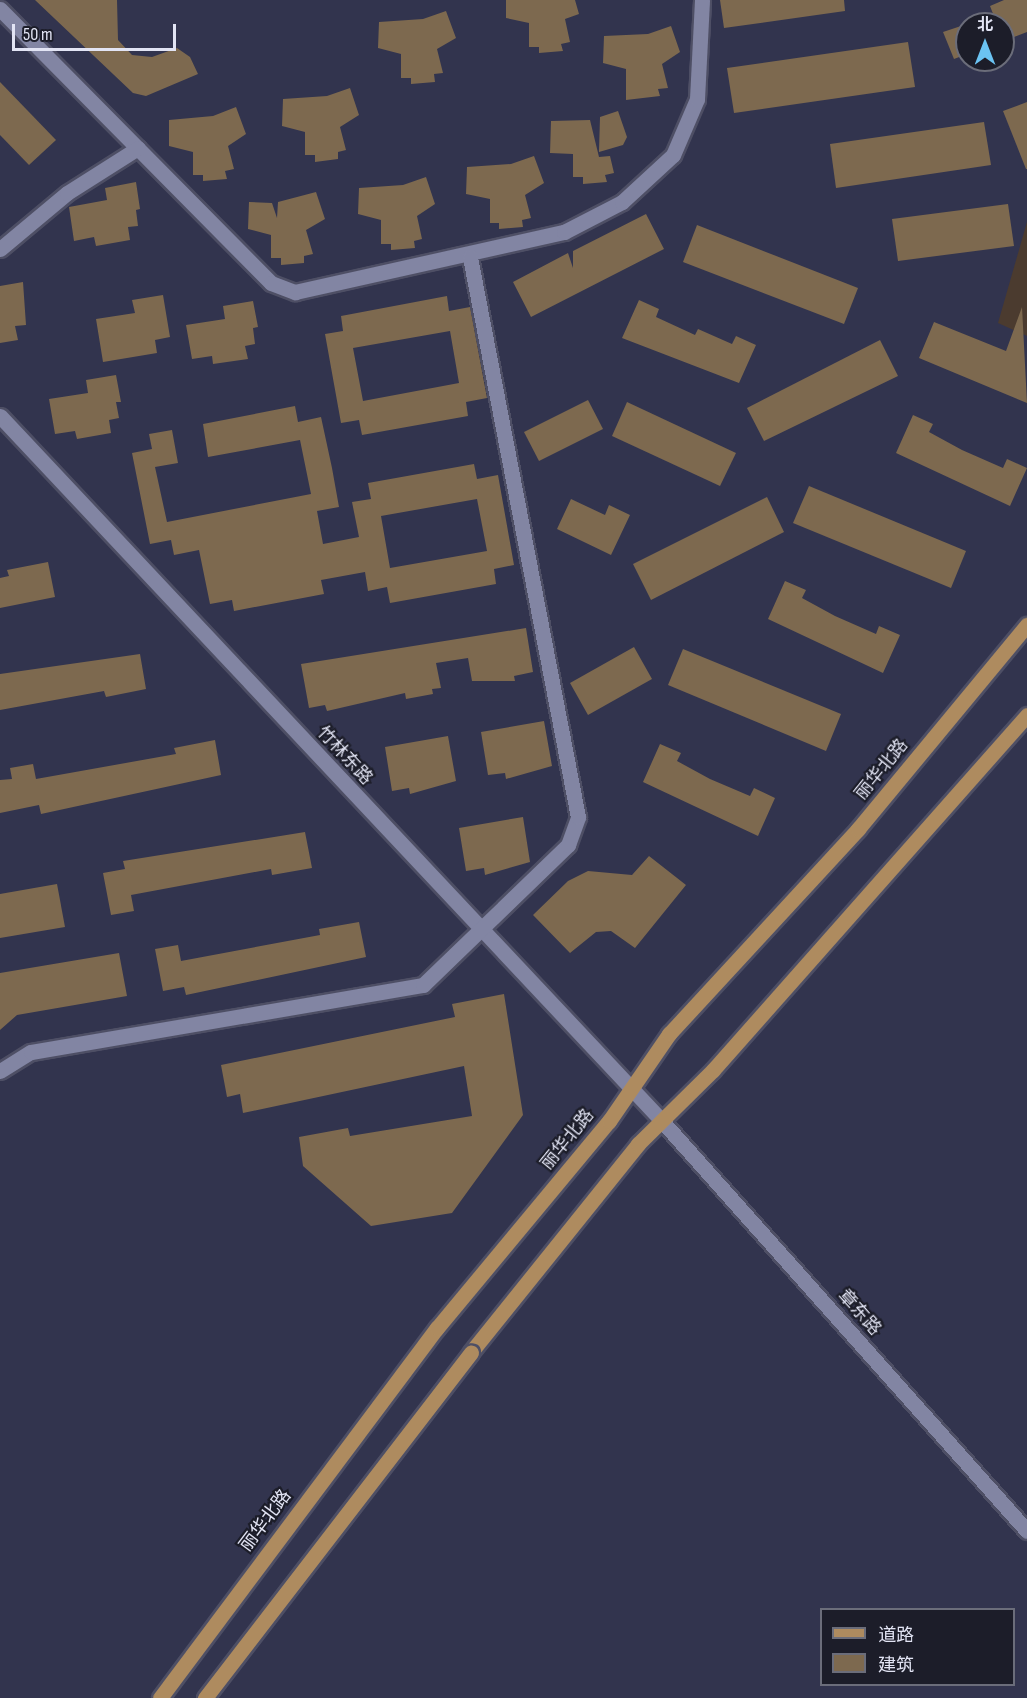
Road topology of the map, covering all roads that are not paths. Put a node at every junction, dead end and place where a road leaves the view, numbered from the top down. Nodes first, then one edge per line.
1 (702, 0) edge
2 (0, 9) edge
3 (138, 148) junction
4 (0, 249) edge
5 (470, 257) junction
6 (0, 416) edge
7 (1027, 624) edge
8 (1027, 715) edge
9 (477, 928) junction
10 (0, 1071) edge
11 (628, 1090) junction
12 (662, 1121) junction
13 (1027, 1531) edge
14 (160, 1698) edge
15 (205, 1698) edge

1 - 5 street
2 - 3 street
3 - 4 street
3 - 5 street
5 - 9 street
6 - 9 street, 竹林东路
7 - 11 main road, 丽华北路
8 - 12 main road
9 - 10 street
9 - 11 street, 竹林东路
11 - 12 street, 竹林东路
11 - 14 main road, 丽华北路
12 - 13 street, 章东路
12 - 15 main road, bridge

